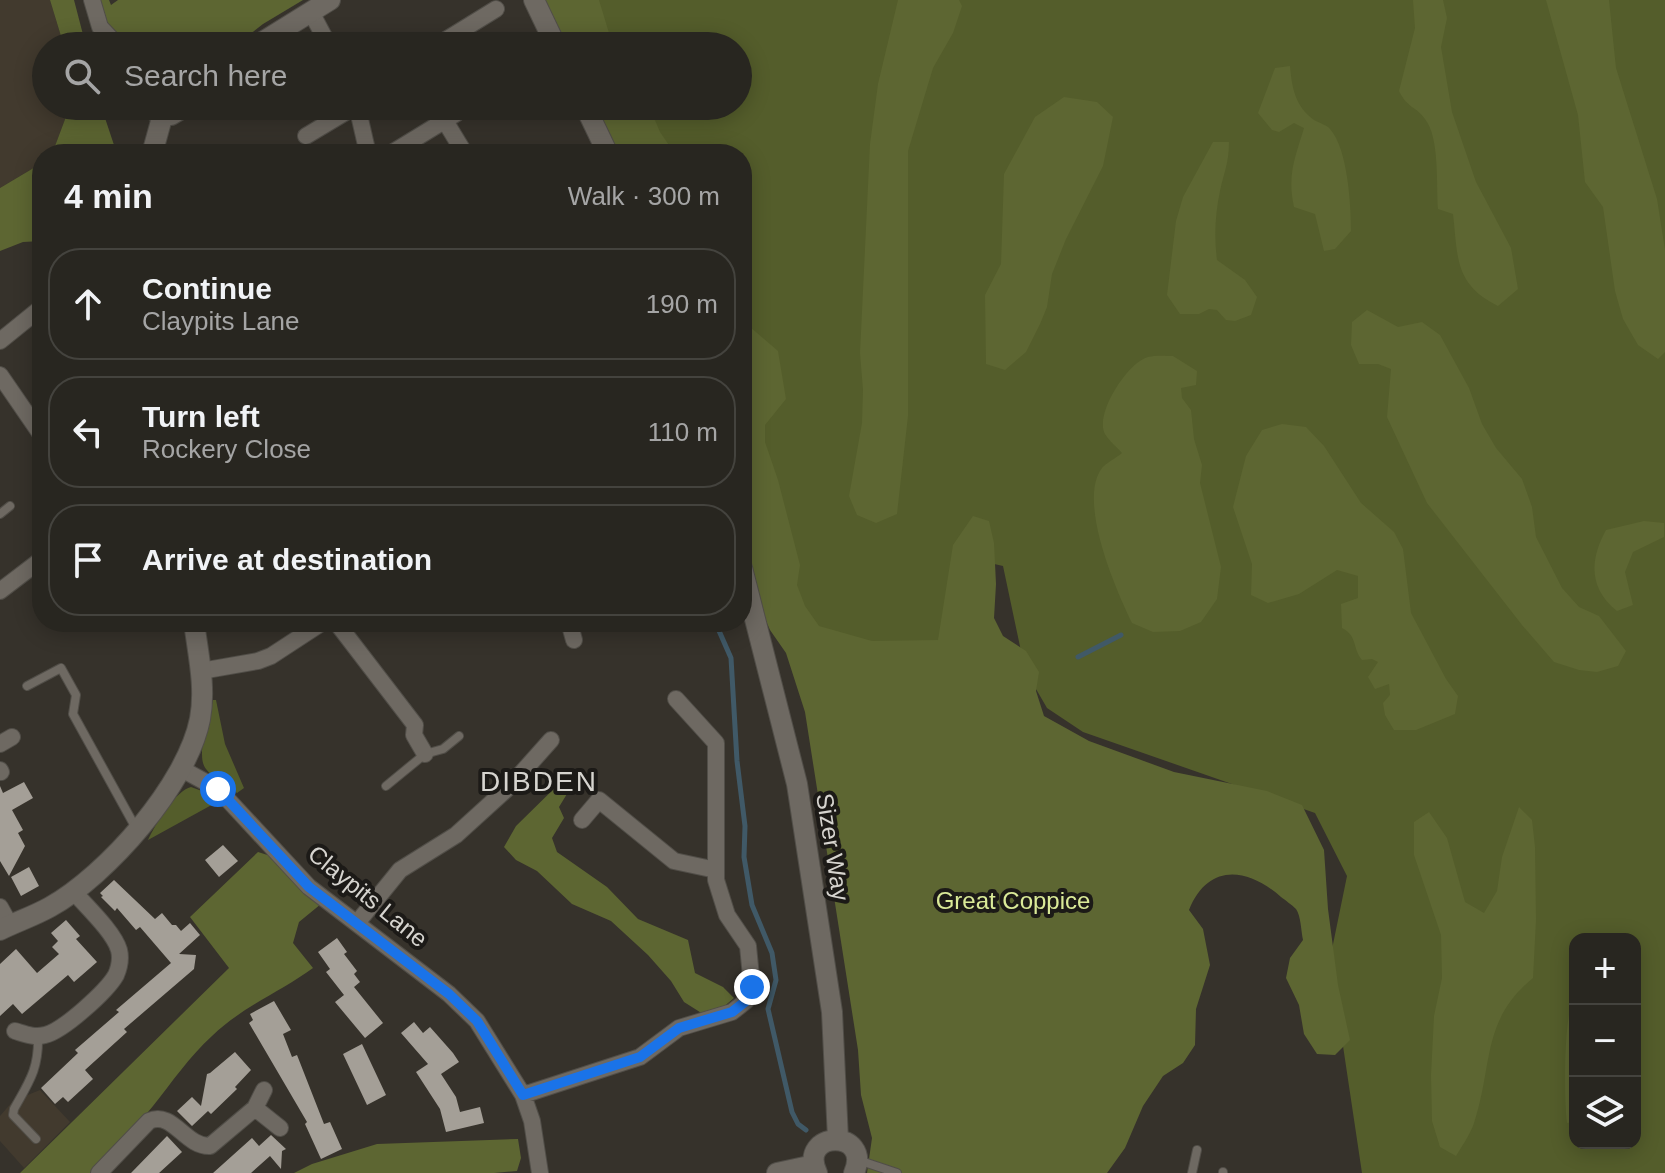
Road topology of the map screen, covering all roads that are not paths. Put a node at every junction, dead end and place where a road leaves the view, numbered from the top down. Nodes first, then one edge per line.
1 (92, 0) edge
2 (330, 0) edge
3 (534, 0) edge
4 (496, 9) dead end
5 (311, 12) junction
6 (105, 32) edge
7 (279, 32) edge
8 (322, 32) edge
9 (459, 32) edge
10 (549, 32) edge
11 (155, 120) edge
12 (333, 120) edge
13 (360, 120) edge
14 (441, 120) edge
15 (453, 120) edge
16 (592, 120) edge
17 (306, 136) dead end
18 (153, 144) edge
19 (366, 144) edge
20 (405, 144) edge
21 (462, 144) edge
22 (603, 144) edge
23 (32, 315) edge
24 (0, 341) edge
25 (0, 375) edge
26 (32, 421) edge
27 (10, 506) dead end
28 (0, 514) edge
29 (32, 567) edge
30 (0, 591) edge
31 (752, 607) edge
32 (195, 632) edge
33 (308, 632) edge
34 (344, 632) edge
35 (572, 632) edge
36 (574, 640) dead end
37 (201, 671) junction
38 (27, 686) dead end
39 (676, 699) dead end
40 (459, 736) dead end
41 (551, 740) dead end
42 (425, 754) junction
43 (180, 768) junction
44 (386, 786) dead end
45 (582, 820) dead end
46 (137, 831) junction
47 (716, 870) junction
48 (73, 891) junction
49 (3, 921) edge
50 (357, 923) junction
51 (15, 1031) dead end
52 (37, 1035) junction
53 (264, 1090) dead end
54 (523, 1095) junction
55 (255, 1108) junction
56 (280, 1128) dead end
57 (36, 1139) dead end
58 (838, 1139) junction
59 (1197, 1150) dead end
60 (856, 1167) edge
61 (816, 1169) edge
62 (99, 1173) edge
63 (540, 1173) edge
64 (777, 1173) edge
65 (897, 1173) edge
66 (1192, 1173) edge

1 - 6 street
2 - 5 street
3 - 10 street
4 - 9 street
5 - 7 street
5 - 8 street
11 - 18 street
12 - 17 street
13 - 19 street
14 - 20 street
15 - 21 street
16 - 22 street
23 - 24 street
25 - 26 street
27 - 28 lane
29 - 30 street
31 - 58 street, Sizer Way
32 - 37 street
33 - 37 street
34 - 42 street
35 - 36 street
37 - 43 street
38 - 46 lane
39 - 47 street
40 - 42 lane
41 - 50 street
42 - 44 lane
43 - 46 street
43 - 50 street, Claypits Lane
45 - 47 street
46 - 48 street
47 - 54 street
48 - 49 street
48 - 52 street
50 - 54 street, Claypits Lane
51 - 52 street
52 - 57 lane
53 - 55 street
54 - 63 street, Claypits Lane
55 - 56 street
55 - 62 street
58 - 60 street
58 - 61 street
59 - 66 lane
60 - 65 lane
61 - 64 street

